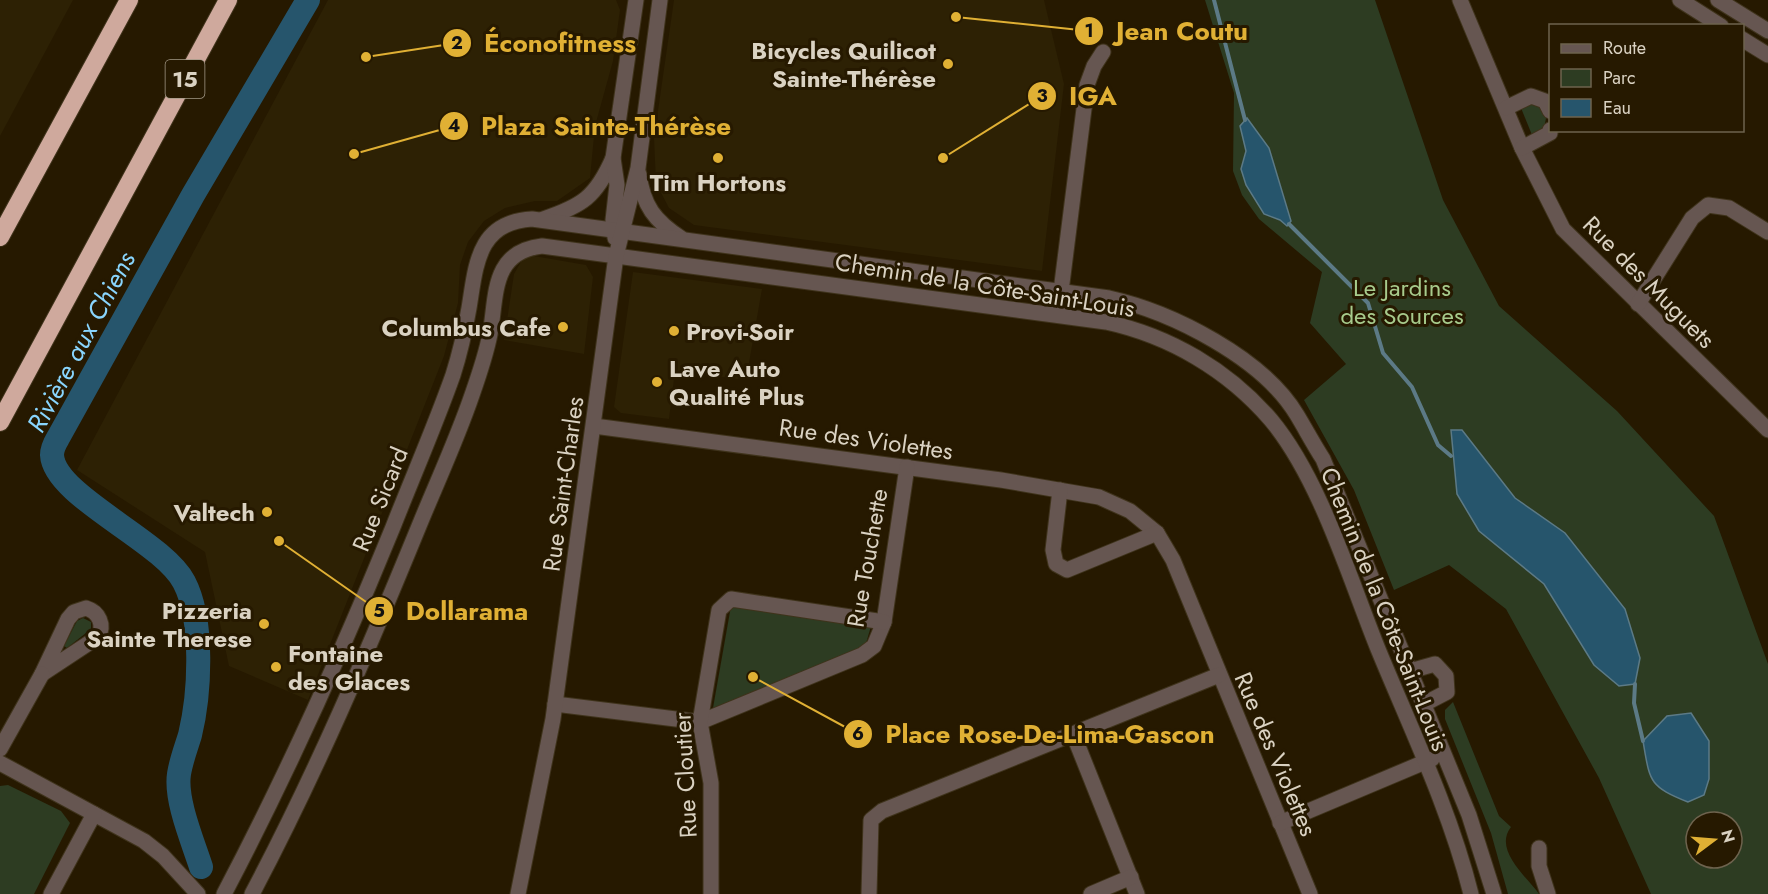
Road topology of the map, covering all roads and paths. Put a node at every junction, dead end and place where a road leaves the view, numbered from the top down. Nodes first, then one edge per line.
1 (129, 0) edge
2 (228, 0) edge
3 (636, 0) edge
4 (660, 0) edge
5 (1460, 0) edge
6 (1680, 0) edge
7 (1718, 0) edge
8 (1718, 24) edge
9 (1768, 31) edge
10 (1744, 40) edge
11 (1103, 52) dead end
12 (1767, 52) edge
13 (1506, 108) junction
14 (1549, 108) edge
15 (1550, 132) edge
16 (1522, 148) junction
17 (613, 158) junction
18 (638, 168) junction
19 (540, 220) junction
20 (618, 231) junction
21 (1768, 232) edge
22 (0, 237) edge
23 (684, 240) junction
24 (616, 256) junction
25 (877, 266) junction
26 (874, 290) junction
27 (1061, 290) junction
28 (1638, 304) junction
29 (1058, 315) junction
30 (1229, 350) junction
31 (1217, 371) junction
32 (0, 422) edge
33 (594, 426) junction
34 (1768, 430) edge
35 (907, 467) junction
36 (414, 474) junction
37 (436, 484) junction
38 (1060, 490) junction
39 (1157, 533) junction
40 (884, 622) junction
41 (339, 658) junction
42 (362, 667) junction
43 (1410, 671) junction
44 (42, 674) dead end
45 (1219, 675) junction
46 (1424, 704) junction
47 (555, 705) junction
48 (700, 722) junction
49 (1074, 736) junction
50 (0, 749) edge
51 (1444, 754) junction
52 (1424, 762) junction
53 (0, 763) edge
54 (94, 814) junction
55 (1280, 822) junction
56 (1539, 848) dead end
57 (1131, 877) junction
58 (51, 894) edge
59 (198, 894) edge
60 (224, 894) edge
61 (252, 894) edge
62 (518, 894) edge
63 (711, 894) edge
64 (868, 894) edge
65 (1091, 894) edge
66 (1137, 894) edge
67 (1311, 894) edge
68 (1471, 894) edge
69 (1494, 894) edge
70 (1548, 894) edge

1 - 22 highway
2 - 32 highway, 15
3 - 17 street, Rue Saint-Charles
4 - 18 street, Rue Saint-Charles
5 - 13 street, Rue des Muguets
6 - 8 street
7 - 9 street
10 - 12 street
11 - 27 street
13 - 14 street
13 - 16 street, Rue des Muguets
15 - 16 street
16 - 28 street, Rue des Muguets
17 - 19 street
17 - 20 street, Rue Saint-Charles
18 - 20 street, Rue Saint-Charles
18 - 23 street
19 - 20 street, Rue Sicard
19 - 36 street, Rue Sicard
20 - 23 street, Chemin de la Côte-Saint-Louis
20 - 24 street, Rue Saint-Charles
21 - 28 street
23 - 25 street, Chemin de la Côte-Saint-Louis
24 - 26 street, Chemin de la Côte-Saint-Louis
24 - 33 street, Rue Saint-Charles
24 - 37 street, Rue Sicard
25 - 26 street
25 - 27 street, Chemin de la Côte-Saint-Louis
26 - 29 street, Chemin de la Côte-Saint-Louis
27 - 29 street
27 - 30 street, Chemin de la Côte-Saint-Louis
28 - 34 street, Rue des Muguets
29 - 31 street, Chemin de la Côte-Saint-Louis
30 - 31 street
30 - 43 street, Chemin de la Côte-Saint-Louis
31 - 52 street, Chemin de la Côte-Saint-Louis
33 - 35 street, Rue des Violettes
33 - 47 street, Rue Saint-Charles
35 - 38 street, Rue des Violettes
35 - 40 street, Rue Touchette
36 - 37 street
36 - 41 street, Rue Sicard
37 - 42 street, Rue Sicard
38 - 39 street, Rue des Violettes
38 - 39 street
39 - 45 street, Rue des Violettes
40 - 48 street, Rue Touchette
40 - 48 street, Rue Cloutier
41 - 42 street
41 - 60 street, Rue Sicard
42 - 61 street, Rue Sicard
43 - 46 street, Chemin de la Côte-Saint-Louis
43 - 46 street, Chemin de la Côte-Saint-Louis
44 - 50 street
45 - 49 street
45 - 55 street, Rue des Violettes
46 - 51 street, Chemin de la Côte-Saint-Louis
47 - 48 street, Rue Touchette
47 - 62 street, Rue Saint-Charles
48 - 63 street, Rue Cloutier
49 - 57 street
49 - 64 street
51 - 52 street
51 - 69 street, Chemin de la Côte-Saint-Louis
52 - 55 street
52 - 68 street, Chemin de la Côte-Saint-Louis
53 - 54 street
54 - 58 street
54 - 59 street
55 - 67 street, Rue des Violettes
56 - 70 street
57 - 65 street
57 - 66 street

